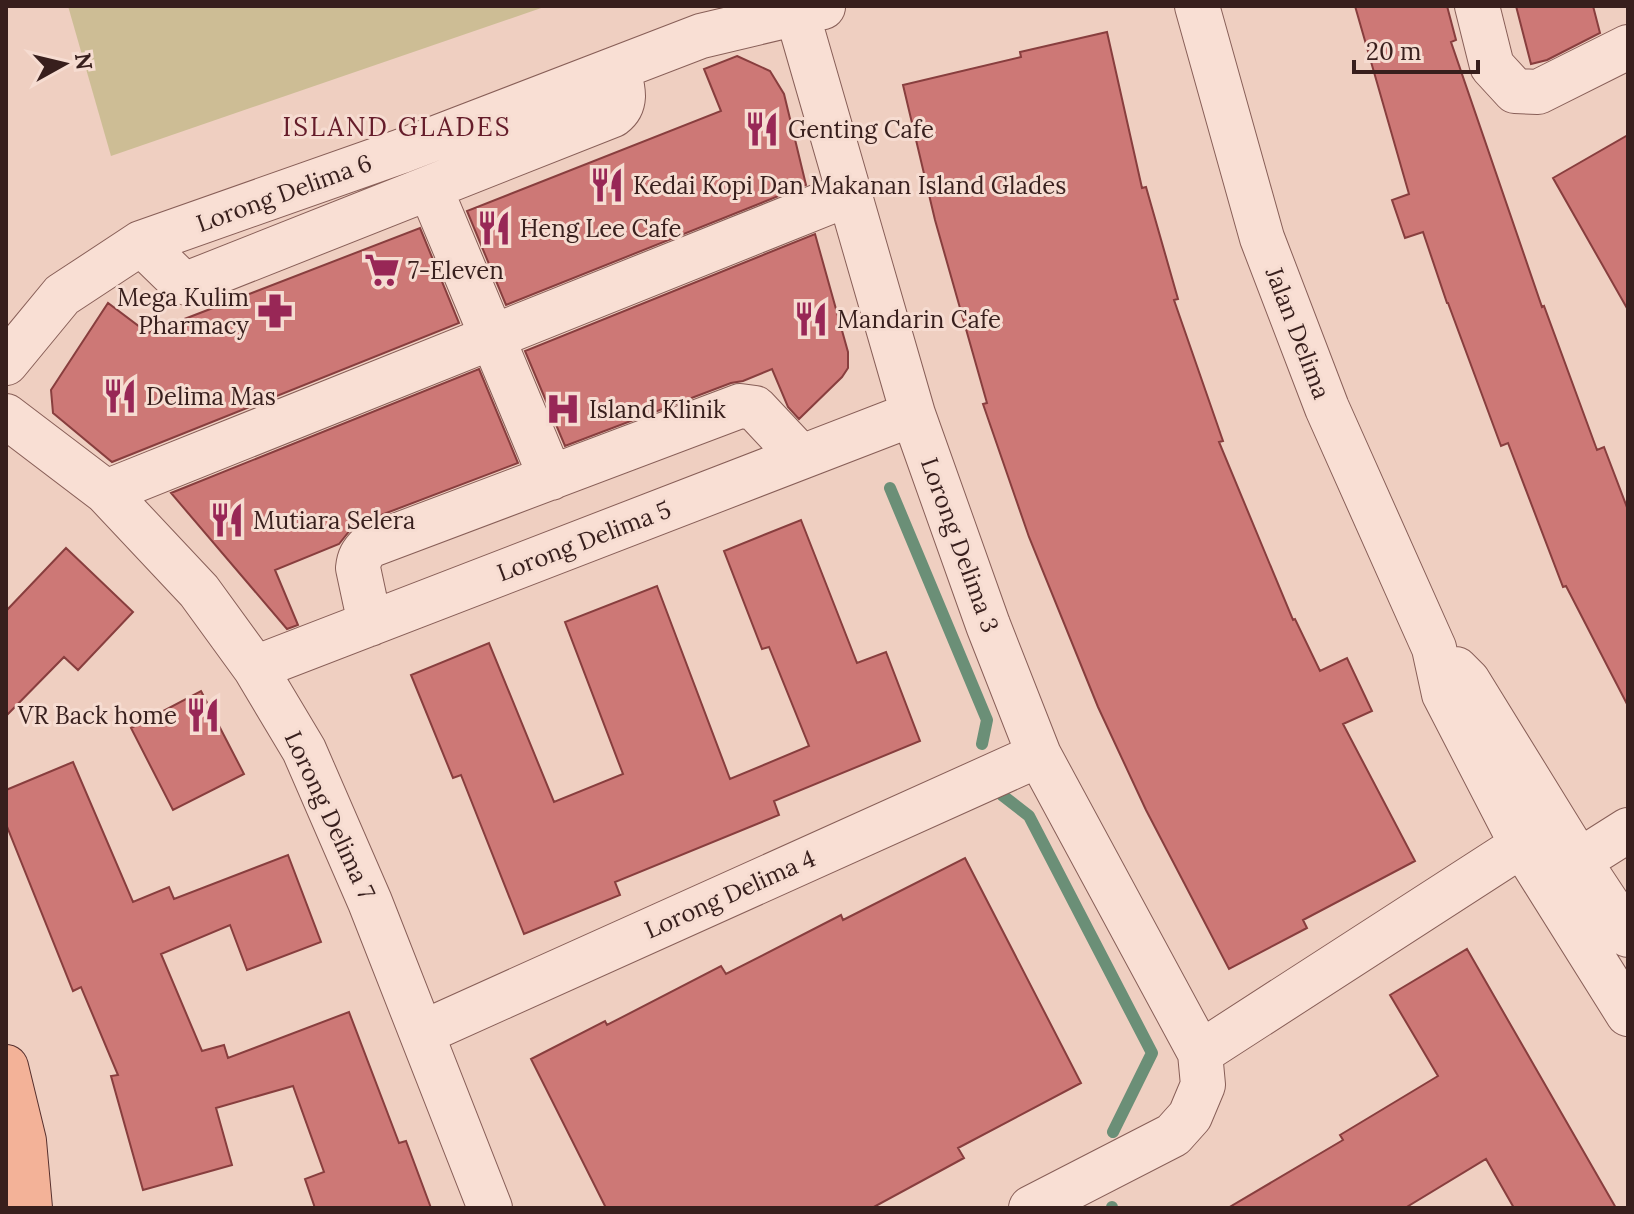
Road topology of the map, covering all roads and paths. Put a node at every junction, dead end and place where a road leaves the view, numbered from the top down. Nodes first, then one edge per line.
1 (1197, 6) edge
2 (1477, 6) edge
3 (806, 8) edge
4 (1628, 47) edge
5 (618, 69) junction
6 (430, 188) junction
7 (849, 194) junction
8 (141, 243) junction
9 (493, 336) junction
10 (6, 363) edge
11 (913, 414) junction
12 (6, 416) edge
13 (801, 457) junction
14 (551, 478) junction
15 (106, 492) junction
16 (370, 624) junction
17 (1434, 648) junction
18 (255, 668) junction
19 (1039, 755) junction
20 (1628, 830) edge
21 (1522, 845) junction
22 (1579, 861) junction
23 (1628, 935) edge
24 (1628, 1014) edge
25 (422, 1033) junction
26 (1200, 1053) junction
27 (6, 1067) edge
28 (30, 1208) edge
29 (490, 1208) edge
30 (1031, 1208) edge

1 - 17 street, Jalan Delima
2 - 4 street
3 - 5 street, Lorong Delima 6
3 - 7 street, Lorong Delima 3
5 - 6 street
5 - 8 street, Lorong Delima 6
6 - 8 street
6 - 9 street
7 - 9 street
7 - 11 street, Lorong Delima 3
8 - 10 street, Lorong Delima 6
9 - 14 street
9 - 15 street
11 - 13 street, Lorong Delima 5
11 - 19 street, Lorong Delima 3
12 - 15 street, Lorong Delima 7
13 - 14 street
13 - 16 street, Lorong Delima 5
14 - 16 street
15 - 18 street, Lorong Delima 7
16 - 18 street, Lorong Delima 5
17 - 21 street, Jalan Delima
17 - 22 street, Jalan Delima
18 - 25 street, Lorong Delima 7
19 - 25 street, Lorong Delima 4
19 - 26 street, Lorong Delima 3
20 - 22 street
21 - 24 street, Jalan Delima
21 - 26 street
22 - 23 street, Jalan Delima
25 - 29 street, Lorong Delima 7
26 - 30 street
27 - 28 main road

